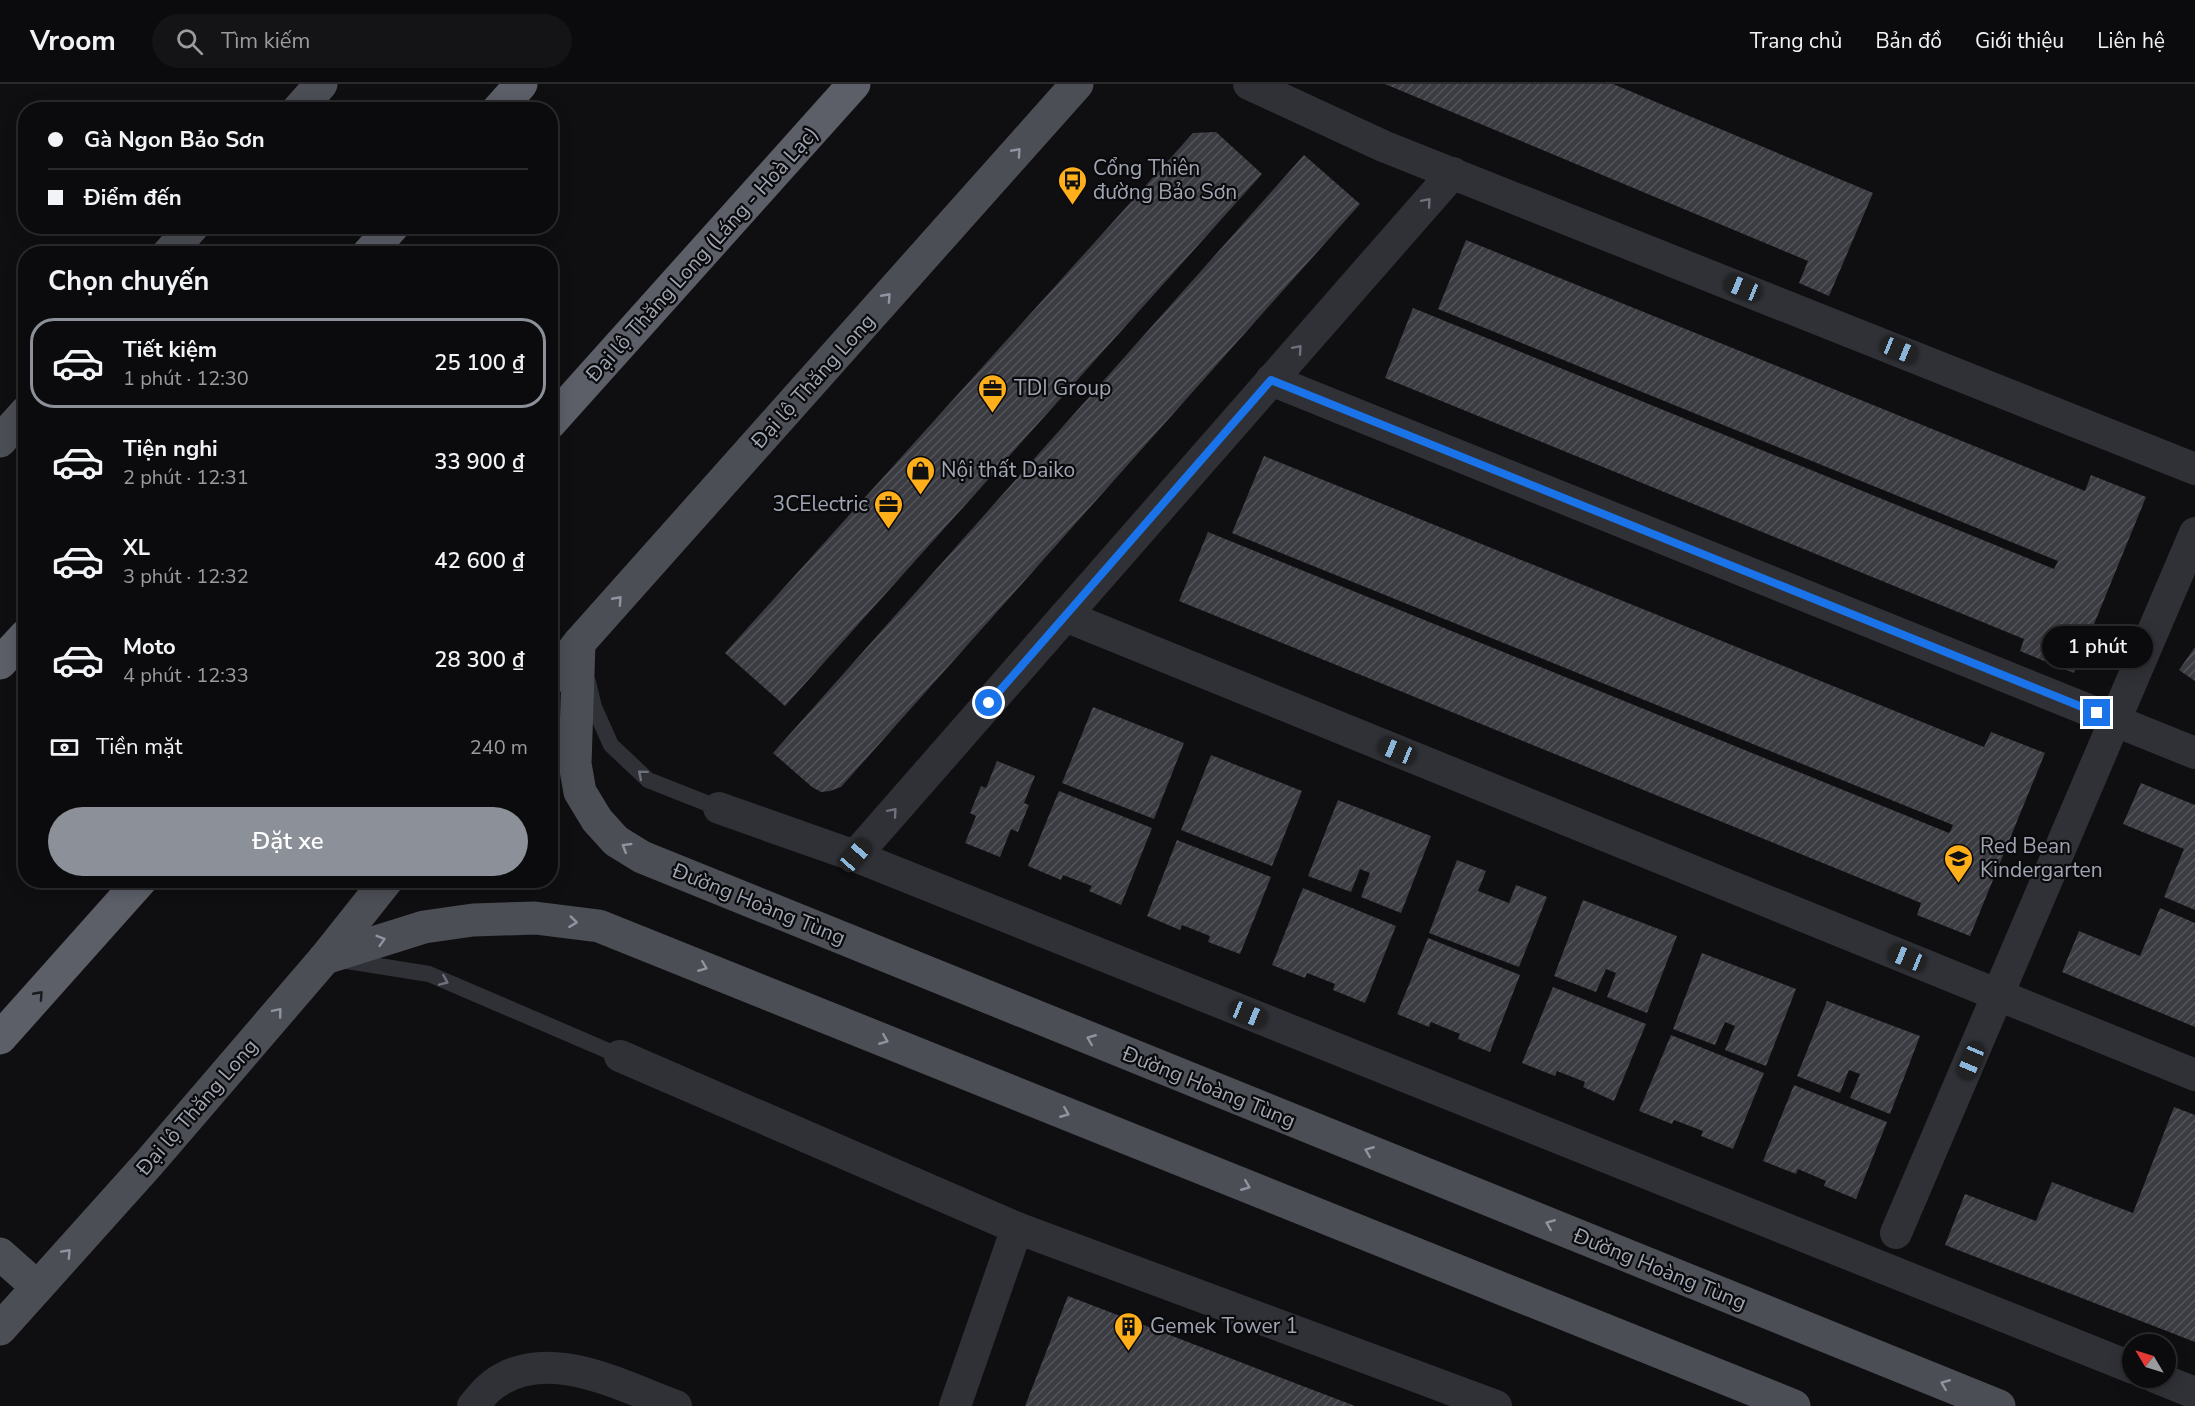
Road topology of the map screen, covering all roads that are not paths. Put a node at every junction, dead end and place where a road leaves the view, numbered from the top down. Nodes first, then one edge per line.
1 (321, 84) edge
2 (521, 84) edge
3 (855, 84) edge
4 (1077, 84) edge
5 (1249, 84) edge
6 (305, 102) edge
7 (505, 102) edge
8 (1453, 173) junction
9 (186, 234) edge
10 (386, 234) edge
11 (175, 246) edge
12 (375, 246) edge
13 (1271, 380) junction
14 (558, 414) edge
15 (18, 421) edge
16 (0, 441) edge
17 (2195, 469) edge
18 (2195, 533) edge
19 (1065, 616) junction
20 (18, 644) edge
21 (579, 644) junction
22 (0, 663) edge
23 (558, 669) edge
24 (2115, 721) junction
25 (2195, 753) edge
26 (707, 804) joint
27 (855, 856) junction
28 (134, 888) edge
29 (381, 888) edge
30 (325, 958) junction
31 (1998, 996) junction
32 (0, 1038) edge
33 (609, 1050) joint
34 (2195, 1075) edge
35 (1017, 1228) junction
36 (1896, 1233) dead end
37 (0, 1254) edge
38 (36, 1286) junction
39 (0, 1329) edge
40 (2122, 1364) edge
41 (2176, 1385) edge
42 (2195, 1393) edge
43 (473, 1406) edge
44 (676, 1406) edge
45 (955, 1406) edge
46 (1496, 1406) edge
47 (1794, 1406) edge
48 (1999, 1406) edge

1 - 6 main road
2 - 7 highway
3 - 14 highway, Đại lộ Thăng Long (Láng - Hoà Lạc)
21 -> 4 main road, Đại lộ Thăng Long
5 - 8 street
13 -> 8 street
8 - 17 street
9 - 11 main road
10 - 12 highway
13 - 19 street
13 - 24 street
15 - 16 main road
18 - 24 street
27 -> 19 street
19 - 31 street
20 - 22 highway
21 - 23 main road, Đại lộ Thăng Long
26 -> 21 lane
48 -> 21 main road, Đường Hoàng Tùng
24 - 25 street
24 - 31 street
26 - 27 street
27 - 40 street
32 -> 28 highway
29 - 30 main road, Đại lộ Thăng Long
30 -> 33 lane
38 -> 30 main road, Đại lộ Thăng Long
30 -> 47 main road
31 - 34 street
31 - 36 street
33 - 35 street
35 - 45 street
35 - 46 street
37 - 38 main road
38 - 39 main road, Đại lộ Thăng Long
41 - 42 street
43 - 44 street

